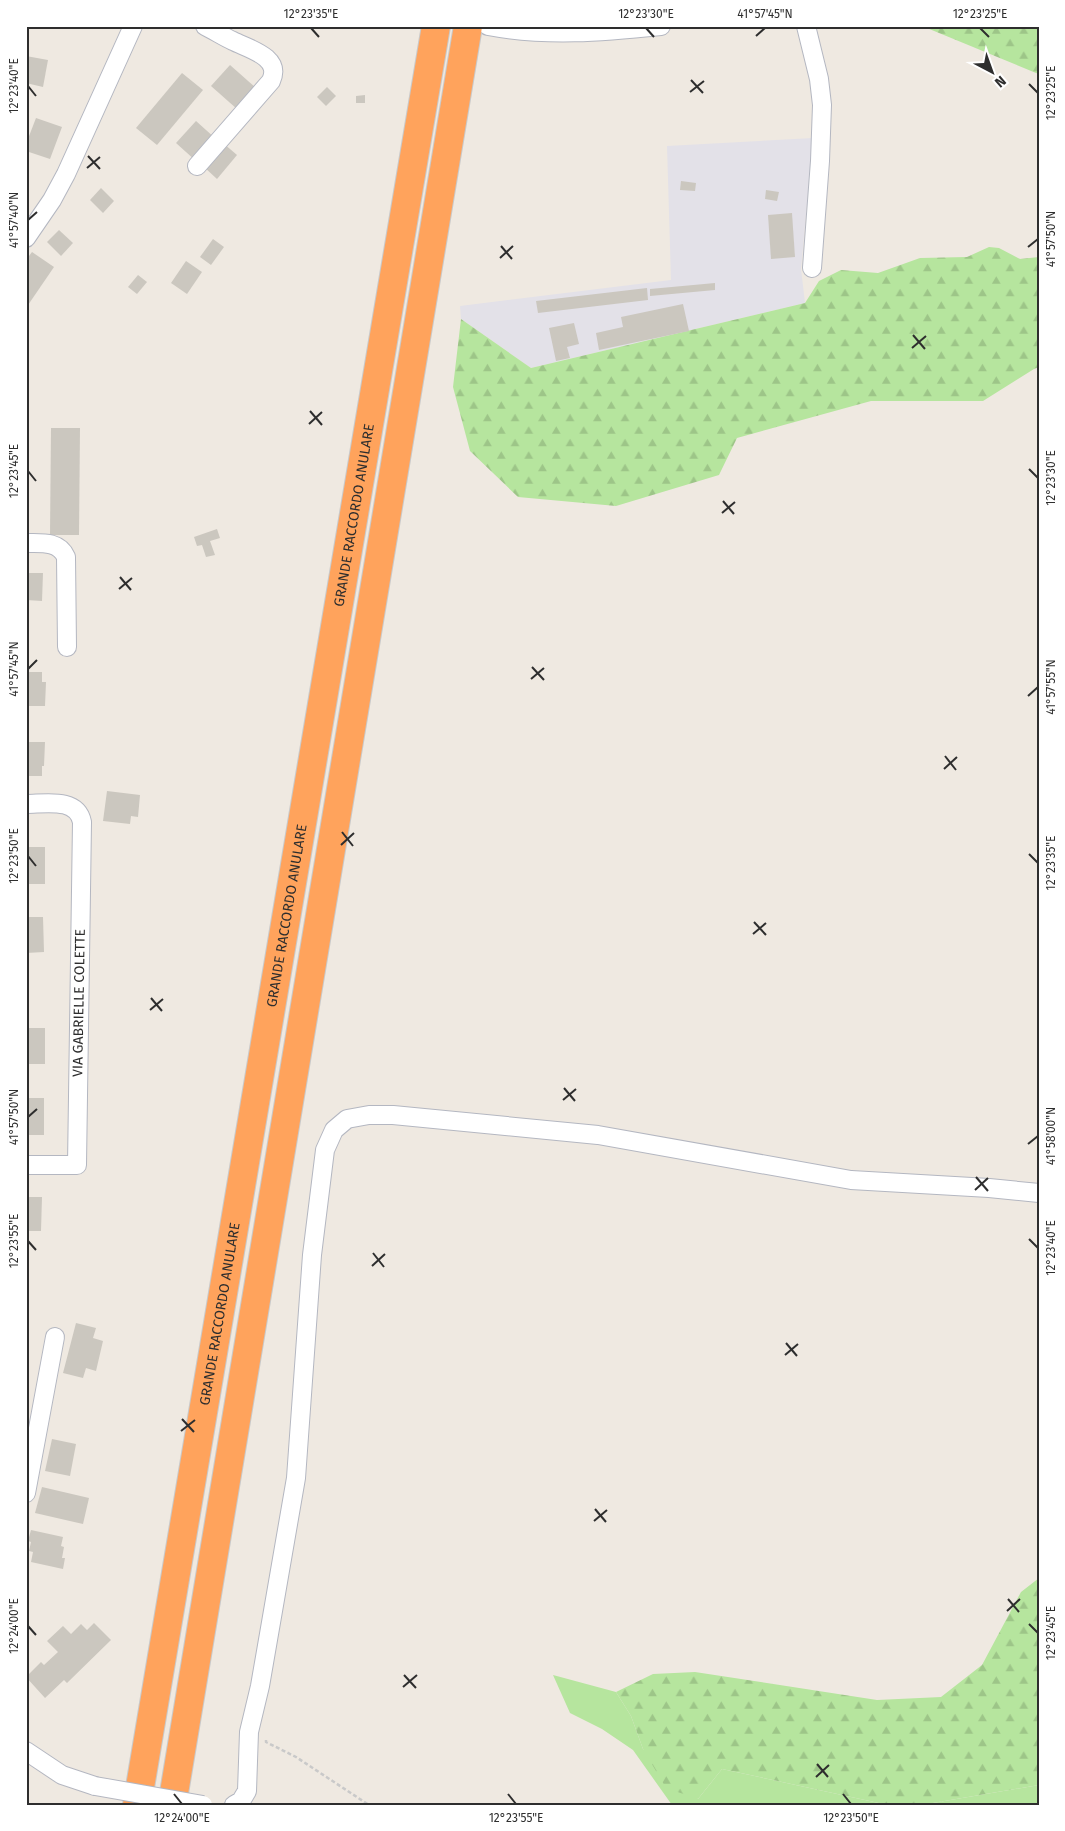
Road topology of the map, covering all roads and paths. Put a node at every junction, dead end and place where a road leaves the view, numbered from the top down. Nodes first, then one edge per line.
1 (133, 26) edge
2 (205, 26) edge
3 (436, 26) edge
4 (468, 26) edge
5 (488, 26) edge
6 (661, 26) edge
7 (806, 26) edge
8 (197, 166) dead end
9 (26, 238) edge
10 (812, 268) dead end
11 (26, 543) edge
12 (67, 647) dead end
13 (26, 804) edge
14 (26, 1165) edge
15 (1039, 1193) edge
16 (55, 1338) dead end
17 (26, 1493) edge
18 (266, 1736) dead end
19 (26, 1751) edge
20 (137, 1805) edge
21 (172, 1805) edge
22 (203, 1805) edge
23 (234, 1805) edge
24 (369, 1805) edge

1 - 9 street
2 - 8 street
3 - 20 highway, GRANDE RACCORDO ANULARE
4 - 21 highway
5 - 6 street
7 - 10 street
11 - 12 street
13 - 14 street, VIA GABRIELLE COLETTE
15 - 23 street
16 - 17 street
18 - 24 path
19 - 22 street, bridge

